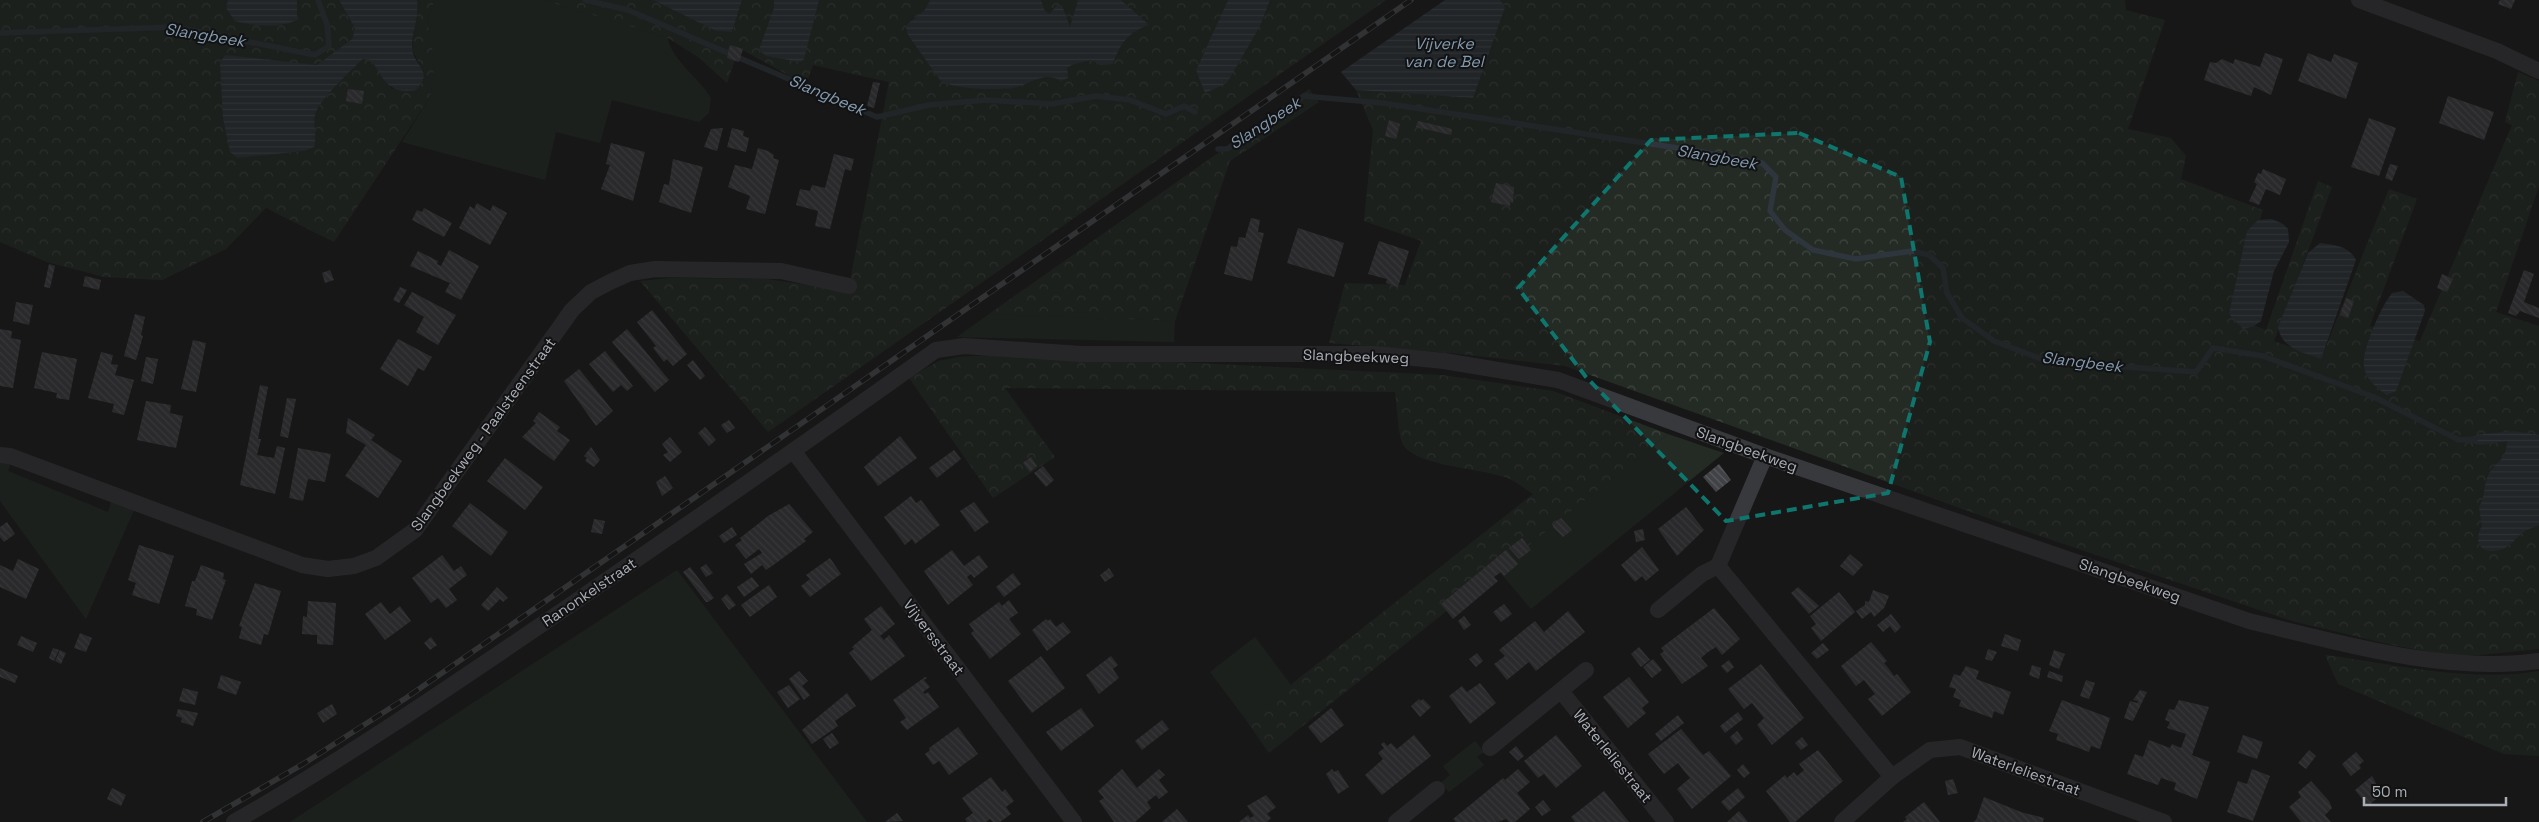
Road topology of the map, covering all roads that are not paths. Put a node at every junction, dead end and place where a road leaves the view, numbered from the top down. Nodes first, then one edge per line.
1 (2359, 0) edge
2 (2539, 71) edge
3 (850, 286) dead end
4 (936, 350) joint
5 (794, 452) junction
6 (0, 455) edge
7 (1765, 456) junction
8 (1718, 566) junction
9 (1658, 610) dead end
10 (2539, 661) edge
11 (1586, 670) dead end
12 (1561, 691) junction
13 (1490, 748) dead end
14 (1892, 777) junction
15 (1436, 788) dead end
16 (1401, 820) edge
17 (234, 822) edge
18 (1074, 822) edge
19 (1666, 822) edge
20 (1842, 822) edge
21 (2164, 822) edge

1 - 2 street
3 - 6 street, Slangbeekweg - Paalsteenstraat
4 - 5 street, Ranonkelstraat
4 - 7 street, Slangbeekweg
5 - 17 street, Ranonkelstraat
5 - 18 street, Vijversstraat
7 - 8 street
7 - 10 street, Slangbeekweg
8 - 9 street
8 - 14 street
11 - 12 street
12 - 13 street
12 - 19 street, Waterleliestraat
14 - 20 street, Waterleliestraat
14 - 21 street, Waterleliestraat
15 - 16 street

